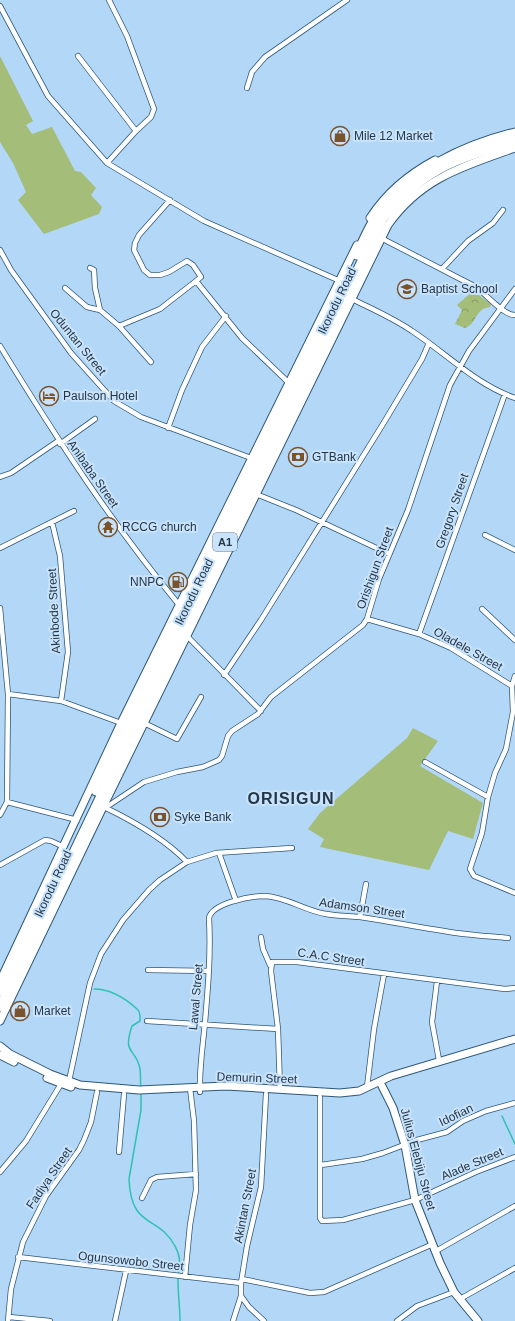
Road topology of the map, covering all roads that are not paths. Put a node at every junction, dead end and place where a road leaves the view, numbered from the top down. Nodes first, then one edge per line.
1 (109, 0) edge
2 (347, 0) edge
3 (0, 6) edge
4 (78, 56) dead end
5 (247, 88) dead end
6 (515, 129) edge
7 (136, 131) junction
8 (515, 133) edge
9 (515, 142) edge
10 (515, 148) edge
11 (107, 163) junction
12 (170, 200) junction
13 (503, 210) dead end
14 (381, 238) junction
15 (0, 250) edge
16 (90, 268) dead end
17 (442, 269) junction
18 (196, 282) junction
19 (340, 282) junction
20 (65, 288) dead end
21 (515, 289) edge
22 (352, 299) junction
23 (500, 309) junction
24 (100, 310) junction
25 (515, 315) edge
26 (226, 316) junction
27 (119, 326) junction
28 (429, 344) junction
29 (0, 346) edge
30 (151, 362) dead end
31 (460, 368) junction
32 (289, 383) junction
33 (505, 394) junction
34 (515, 398) edge
35 (278, 411) junction
36 (95, 418) dead end
37 (168, 428) junction
38 (59, 442) junction
39 (255, 455) junction
40 (0, 477) edge
41 (256, 494) junction
42 (74, 512) dead end
43 (52, 522) junction
44 (320, 523) junction
45 (485, 535) dead end
46 (0, 548) edge
47 (515, 550) edge
48 (389, 554) junction
49 (180, 606) junction
50 (0, 608) edge
51 (482, 609) dead end
52 (1, 616) edge
53 (368, 619) junction
54 (419, 634) junction
55 (186, 635) junction
56 (515, 640) edge
57 (0, 675) edge
58 (224, 675) junction
59 (515, 676) edge
60 (7, 677) junction
61 (512, 686) junction
62 (8, 694) junction
63 (201, 696) dead end
64 (61, 700) junction
65 (261, 711) junction
66 (121, 723) junction
67 (144, 723) junction
68 (425, 762) dead end
69 (488, 797) junction
70 (7, 802) junction
71 (104, 807) junction
72 (0, 815) edge
73 (77, 820) junction
74 (64, 847) junction
75 (292, 848) dead end
76 (220, 853) junction
77 (187, 862) junction
78 (0, 865) edge
79 (366, 884) dead end
80 (515, 893) edge
81 (236, 900) junction
82 (217, 908) joint
83 (360, 917) junction
84 (261, 937) dead end
85 (508, 938) dead end
86 (270, 965) junction
87 (148, 970) dead end
88 (209, 970) junction
89 (384, 974) junction
90 (0, 981) edge
91 (437, 981) junction
92 (515, 988) edge
93 (0, 991) edge
94 (0, 1007) edge
95 (0, 1021) edge
96 (147, 1021) dead end
97 (205, 1024) junction
98 (278, 1029) junction
99 (515, 1039) edge
100 (515, 1044) edge
101 (0, 1046) edge
102 (0, 1055) edge
103 (439, 1060) junction
104 (65, 1082) junction
105 (382, 1086) junction
106 (367, 1087) junction
107 (191, 1090) junction
108 (200, 1090) junction
109 (280, 1090) junction
110 (97, 1092) junction
111 (139, 1092) junction
112 (124, 1094) junction
113 (266, 1094) junction
114 (320, 1097) junction
115 (515, 1102) edge
116 (405, 1145) junction
117 (118, 1152) dead end
118 (515, 1157) edge
119 (321, 1165) junction
120 (0, 1172) edge
121 (196, 1174) junction
122 (142, 1198) dead end
123 (415, 1200) junction
124 (515, 1206) edge
125 (433, 1244) junction
126 (436, 1251) junction
127 (18, 1257) junction
128 (515, 1268) edge
129 (126, 1271) junction
130 (184, 1277) junction
131 (242, 1281) junction
132 (454, 1292) junction
133 (241, 1296) junction
134 (460, 1299) junction
135 (406, 1315) junction
136 (9, 1319) edge
137 (50, 1321) edge
138 (115, 1321) edge
139 (233, 1321) edge
140 (264, 1321) edge
141 (397, 1321) edge
142 (407, 1321) edge
143 (478, 1321) edge

1 - 7 street
2 - 5 street
3 - 11 street
4 - 7 street
6 - 19 street, Ikorodu Road
7 - 11 street
8 - 35 highway, Ikorodu Road / A1
9 - 94 highway, Ikorodu Road / A1
10 - 14 street, Ikorodu Road
11 - 12 street
12 - 18 street
12 - 19 street
13 - 17 street
14 - 17 street
14 - 22 street, Ikorodu Road
15 - 37 street, Oduntan Street
16 - 24 street
17 - 23 street
18 - 26 street
18 - 27 street
19 - 32 street, Ikorodu Road
20 - 24 street
21 - 23 street, Orishigun Street
22 - 28 street
22 - 41 street, Ikorodu Road
23 - 25 street
23 - 31 street, Orishigun Street
24 - 27 street
26 - 32 street
26 - 37 street
27 - 30 street
28 - 31 street
28 - 44 street
29 - 38 street, Anibaba Street
31 - 33 street
31 - 48 street, Orishigun Street
32 - 35 street, Ikorodu Road
33 - 34 street
33 - 54 street, Gregory Street
35 - 39 highway, Ikorodu Road / A1
36 - 38 street
37 - 39 street, Oduntan Street
38 - 40 street
38 - 49 street, Anibaba Street
39 - 49 street, Ikorodu Road
39 - 93 highway, Ikorodu Road / A1
41 - 44 street
41 - 55 street, Ikorodu Road
42 - 43 street
43 - 46 street
43 - 64 street, Akinbode Street
44 - 48 street
44 - 58 street
45 - 47 street
48 - 53 street, Orishigun Street
49 - 66 street, Ikorodu Road
50 - 52 street
51 - 56 street
52 - 60 street
53 - 54 street, Oladele Street
53 - 65 street, Orishigun Street
54 - 61 street, Oladele Street
55 - 58 street
55 - 67 street, Ikorodu Road
57 - 60 street
58 - 65 street
59 - 61 street
60 - 62 street
61 - 69 street
62 - 64 street
62 - 70 street
63 - 67 street
64 - 66 street
65 - 71 street, Orishigun Street
66 - 73 street, Ikorodu Road
67 - 71 street, Ikorodu Road
68 - 69 street
69 - 80 street
70 - 72 street
70 - 73 street
71 - 77 street
71 - 95 street, Ikorodu Road
73 - 74 street, Ikorodu Road
74 - 78 street
74 - 90 street, Ikorodu Road
75 - 76 street
76 - 77 street
76 - 81 street
77 - 104 street
79 - 83 street
81 - 82 street, Adamson Street
81 - 83 street, Adamson Street
82 - 88 street, Lawal Street
83 - 85 street, Adamson Street
84 - 86 street
86 - 89 street, C.A.C Street
86 - 98 street
87 - 88 street
88 - 97 street, Lawal Street
89 - 91 street, C.A.C Street
89 - 106 street
91 - 92 street, C.A.C Street
91 - 103 street
96 - 97 street
97 - 98 street
97 - 108 street, Lawal Street
98 - 109 street
99 - 103 street, Demurin Street
100 - 105 street, Demurin Street
101 - 104 street, Demurin Street
102 - 104 street, Demurin Street
103 - 106 street, Demurin Street
104 - 110 street, Demurin Street
104 - 111 street, Demurin Street
104 - 120 street
105 - 114 street, Demurin Street
105 - 116 street, Julius Elebiju Street
106 - 109 street, Demurin Street
107 - 108 street, Demurin Street
107 - 111 street, Demurin Street
107 - 121 street
108 - 109 street, Demurin Street
108 - 113 street, Demurin Street
110 - 112 street, Demurin Street
110 - 127 street, Fadiya Street
111 - 112 street, Demurin Street
112 - 117 street
113 - 114 street, Demurin Street
113 - 131 street, Akintan Street
114 - 119 street
115 - 116 street, Idofian
116 - 119 street, Idofian
116 - 123 street, Julius Elebiju Street
118 - 123 street, Alade Street
119 - 123 street, Alade Street
121 - 122 street
121 - 130 street
123 - 125 street, Julius Elebiju Street
124 - 126 street
125 - 126 street, Julius Elebiju Street
125 - 131 street, Ogunsowobo Street
126 - 132 street, Julius Elebiju Street
127 - 129 street, Ogunsowobo Street
127 - 136 street, Fadiya Street
128 - 134 street
129 - 130 street, Ogunsowobo Street
129 - 138 street
130 - 131 street, Ogunsowobo Street
131 - 133 street, Akintan Street
132 - 134 street, Julius Elebiju Street
132 - 135 street
133 - 139 street, Akintan Street
133 - 140 street
134 - 143 street, Julius Elebiju Street
135 - 141 street
135 - 142 street
136 - 137 street

